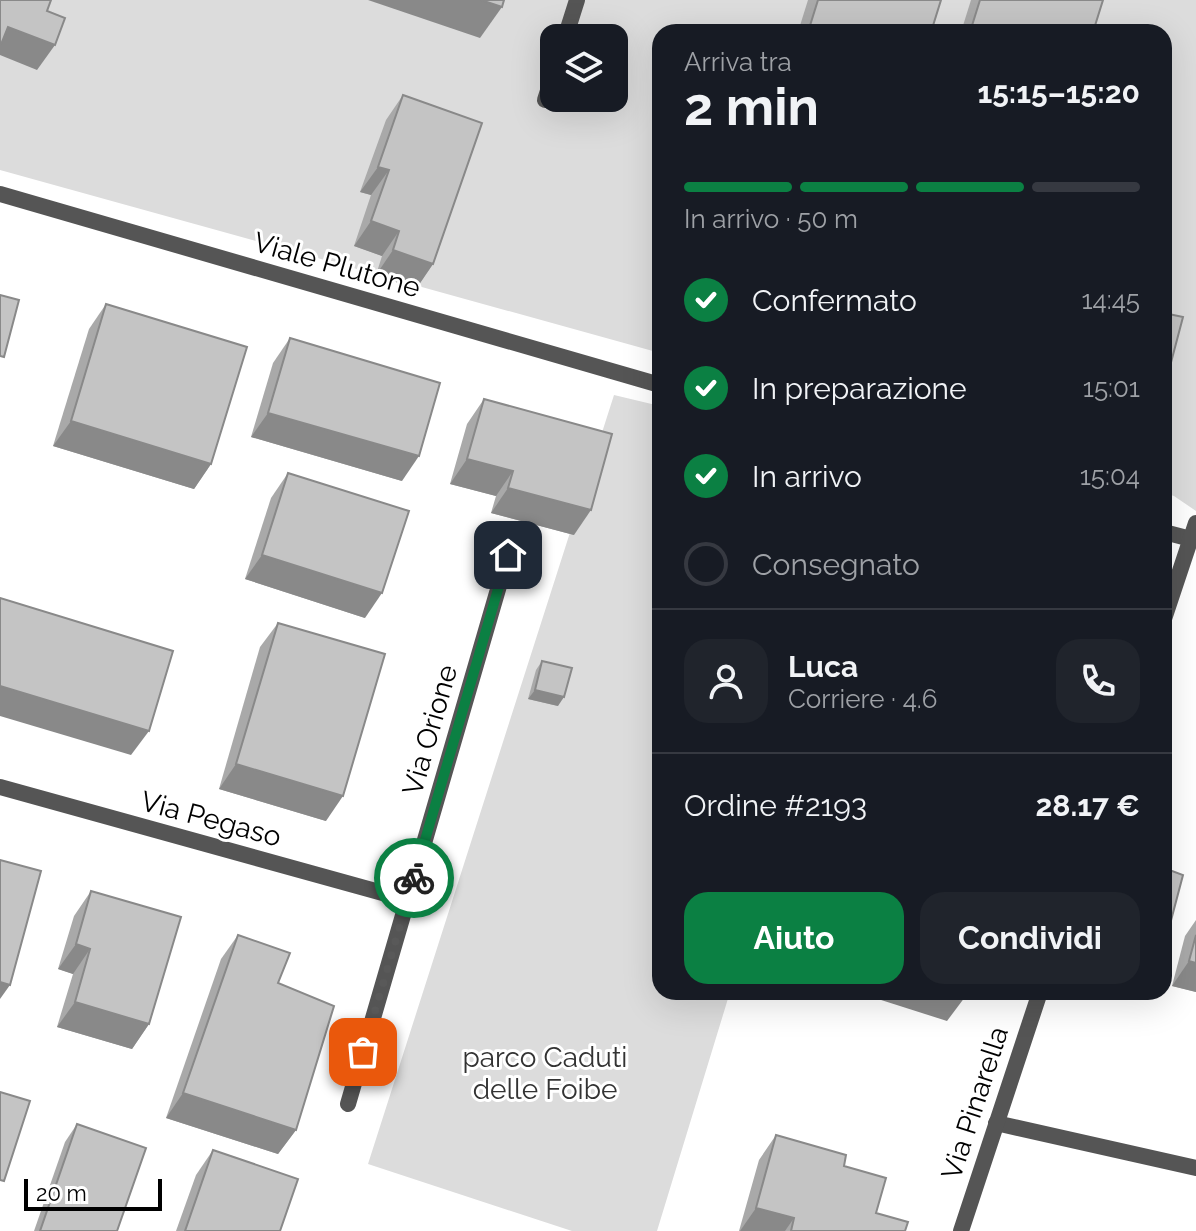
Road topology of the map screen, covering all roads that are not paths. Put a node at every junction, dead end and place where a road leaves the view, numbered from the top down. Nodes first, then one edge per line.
1 (577, 0) edge
2 (569, 24) edge
3 (0, 194) edge
4 (652, 383) edge
5 (1194, 531) edge
6 (1172, 532) edge
7 (508, 555) dead end
8 (1172, 596) edge
9 (0, 787) edge
10 (408, 900) junction
11 (1037, 1000) edge
12 (348, 1104) dead end
13 (996, 1123) junction
14 (1196, 1168) edge
15 (961, 1231) edge

1 - 2 street
3 - 4 street, Viale Plutone
5 - 6 street
5 - 8 street
7 - 10 street, Via Orione
9 - 10 street, Via Pegaso
10 - 12 street, Via Orione
11 - 13 street, Via Pinarella
13 - 14 street
13 - 15 street, Via Pinarella

